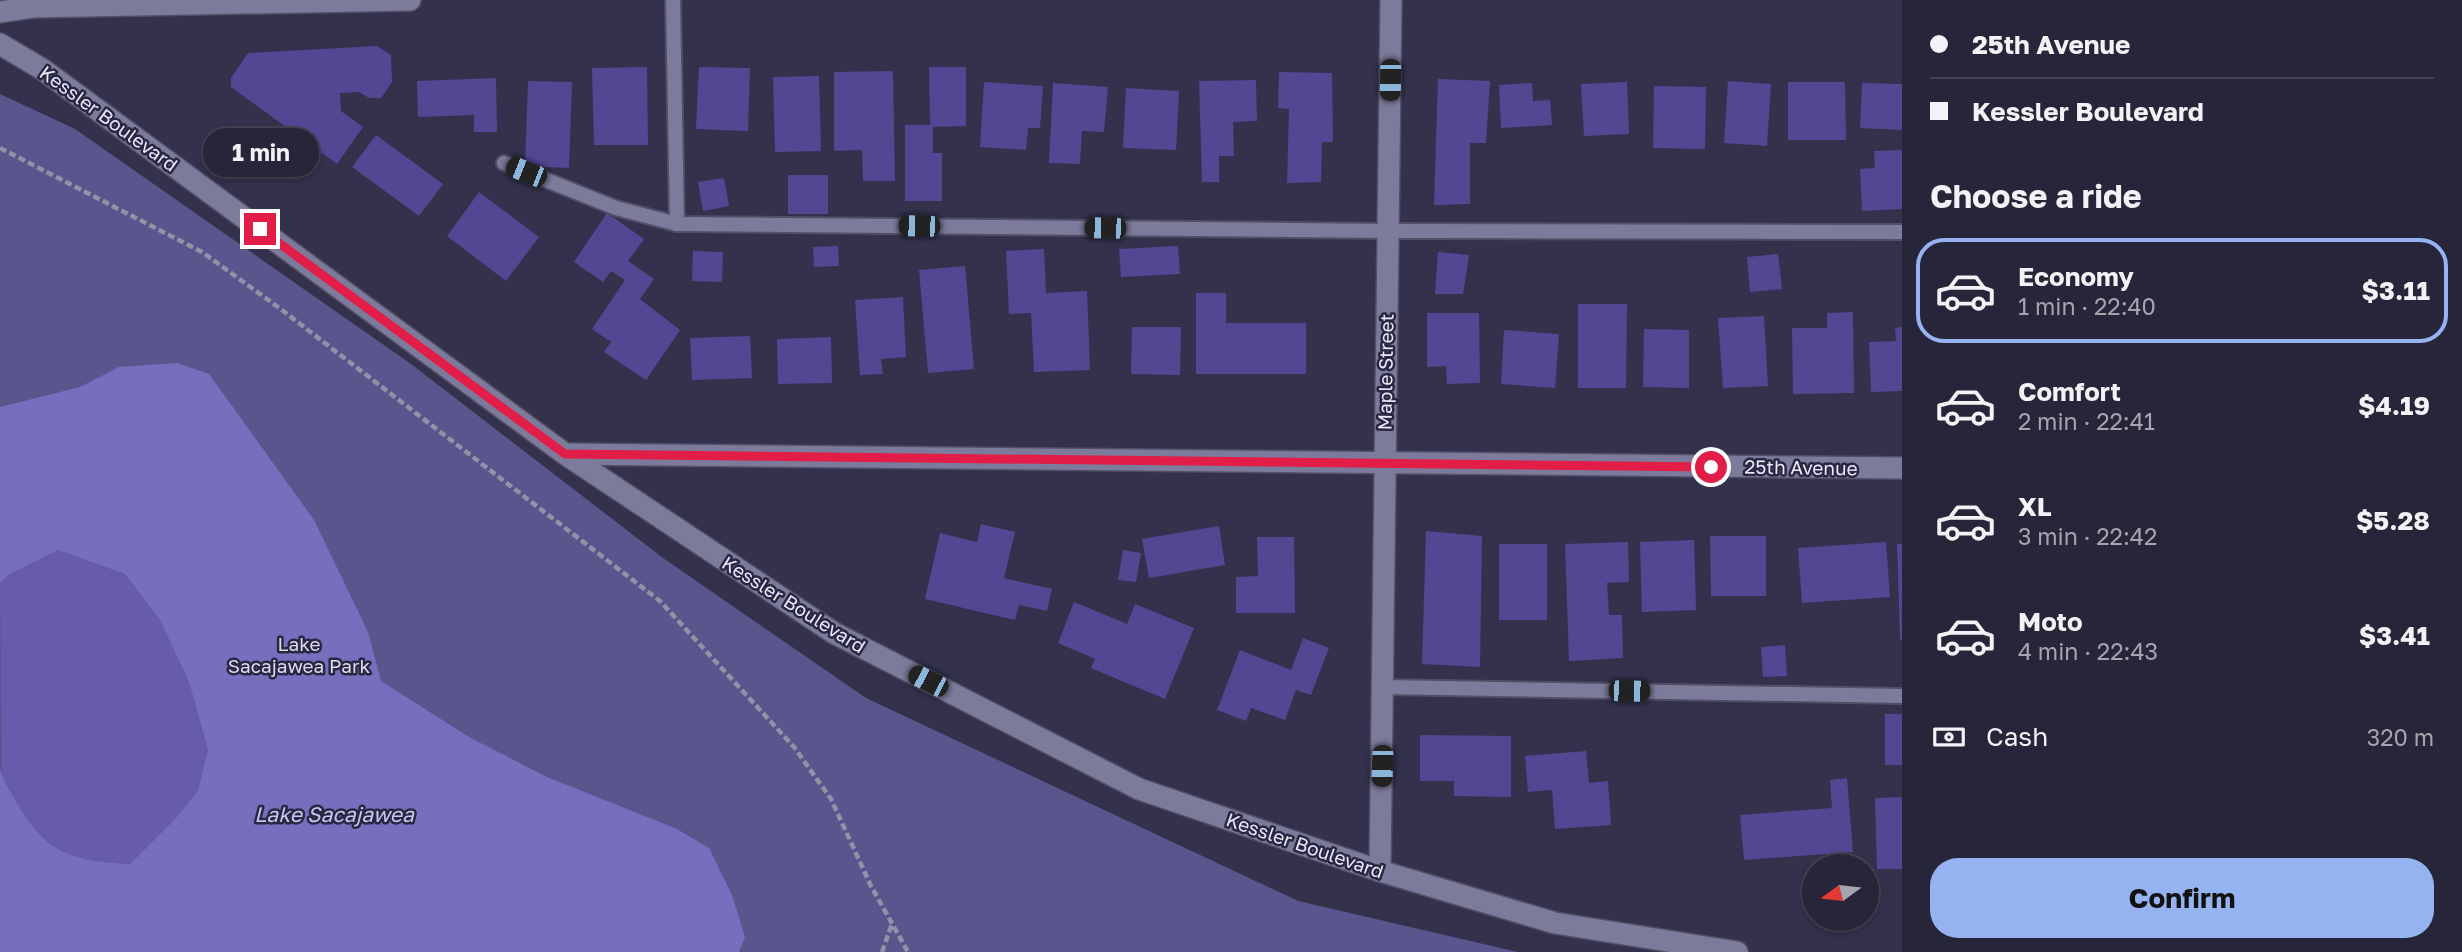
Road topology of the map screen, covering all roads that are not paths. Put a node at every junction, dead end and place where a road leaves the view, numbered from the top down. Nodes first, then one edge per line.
1 (410, 0) edge
2 (673, 0) edge
3 (1391, 0) edge
4 (0, 12) edge
5 (0, 44) edge
6 (503, 163) dead end
7 (677, 224) junction
8 (1387, 231) junction
9 (1902, 232) edge
10 (565, 454) junction
11 (1384, 463) junction
12 (1902, 468) edge
13 (1384, 687) junction
14 (1902, 696) edge
15 (1380, 871) junction
16 (1737, 952) edge

1 - 4 street
2 - 7 lane
3 - 8 street, Maple Street
5 - 10 street, Kessler Boulevard
6 - 7 lane
7 - 8 lane
8 - 9 lane
8 - 11 street, Maple Street
10 - 11 street, 25th Avenue
10 - 15 street, Kessler Boulevard
11 - 12 street, 25th Avenue
11 - 13 street, Maple Street
13 - 14 lane
13 - 15 street, Maple Street
15 - 16 street, Kessler Boulevard

